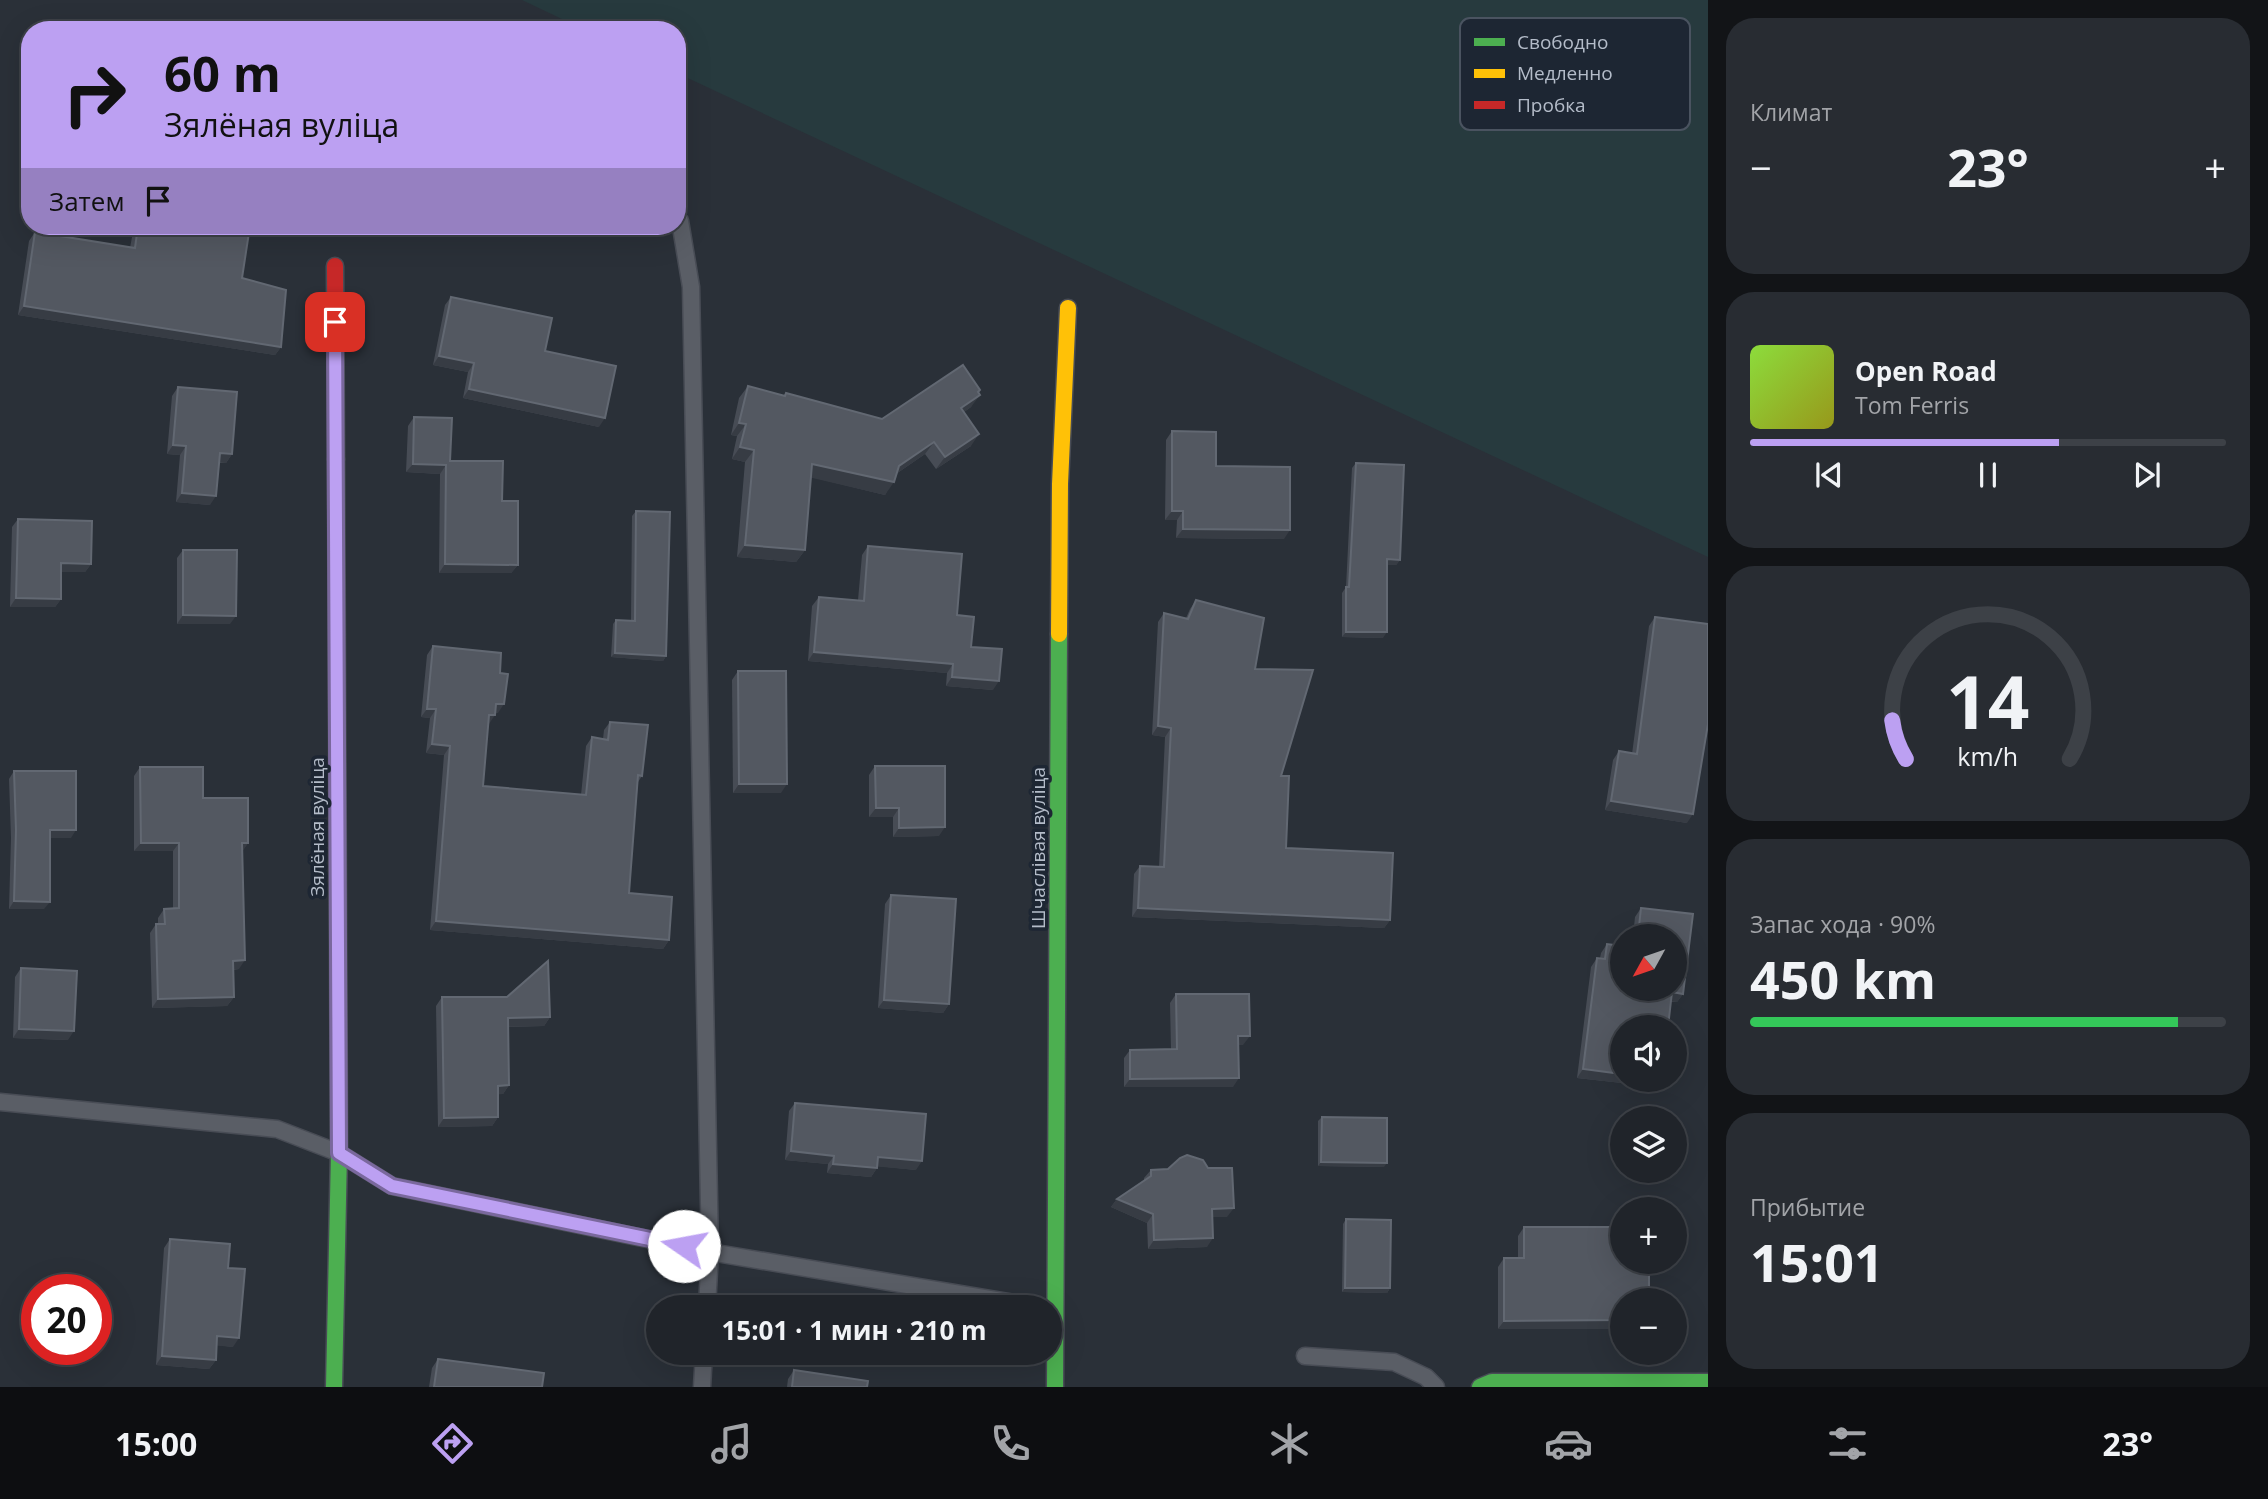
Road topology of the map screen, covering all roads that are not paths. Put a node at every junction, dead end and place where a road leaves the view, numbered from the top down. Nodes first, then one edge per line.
1 (682, 235) edge
2 (335, 266) dead end
3 (1068, 308) dead end
4 (0, 1102) edge
5 (339, 1153) junction
6 (710, 1252) junction
7 (708, 1295) edge
8 (966, 1295) edge
9 (1054, 1295) edge
10 (1305, 1356) dead end
11 (703, 1365) edge
12 (1055, 1365) edge
13 (1708, 1382) edge
14 (334, 1387) edge
15 (702, 1387) edge
16 (1055, 1387) edge
17 (1437, 1387) edge
18 (1480, 1387) edge

1 - 6 lane
2 - 5 street, Зялёная вуліца
3 - 9 street, Шчаслівая вуліца
4 - 5 lane
5 - 6 lane
5 - 14 street, Зялёная вуліца
6 - 7 lane
6 - 8 lane
10 - 17 lane
11 - 15 lane
12 - 16 street, Шчаслівая вуліца
13 - 18 street

